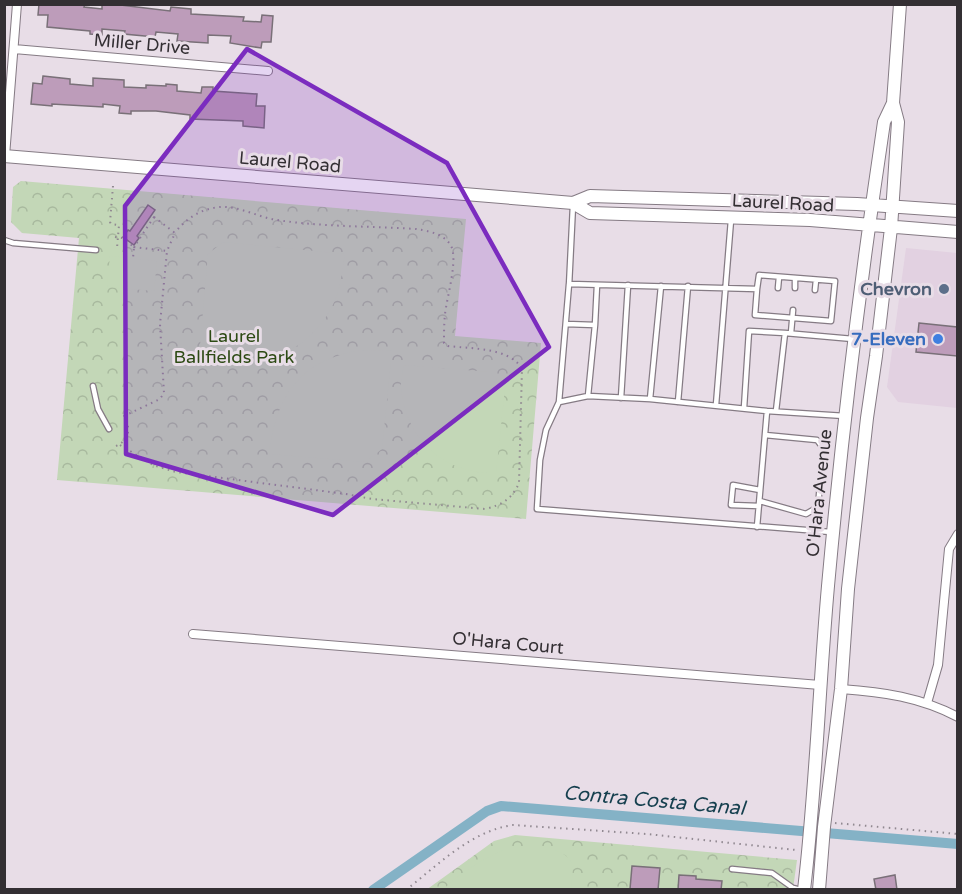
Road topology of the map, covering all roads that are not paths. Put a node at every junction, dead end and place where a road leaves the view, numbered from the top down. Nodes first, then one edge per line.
1 (17, 4) edge
2 (900, 4) edge
3 (14, 49) junction
4 (268, 70) dead end
5 (893, 103) junction
6 (5, 157) edge
7 (573, 203) junction
8 (872, 205) junction
9 (892, 206) junction
10 (957, 211) edge
11 (731, 218) junction
12 (869, 226) junction
13 (891, 228) junction
14 (957, 232) edge
15 (4, 240) edge
16 (96, 250) dead end
17 (779, 277) junction
18 (795, 278) junction
19 (816, 280) junction
20 (597, 285) junction
21 (628, 285) junction
22 (569, 286) junction
23 (660, 286) junction
24 (688, 286) junction
25 (726, 287) junction
26 (778, 288) dead end
27 (795, 288) dead end
28 (758, 289) junction
29 (815, 290) dead end
30 (777, 309) dead end
31 (793, 310) dead end
32 (813, 312) dead end
33 (776, 317) junction
34 (793, 318) junction
35 (813, 320) junction
36 (566, 324) junction
37 (595, 324) junction
38 (785, 333) junction
39 (791, 333) junction
40 (855, 340) junction
41 (93, 386) dead end
42 (588, 396) junction
43 (621, 398) junction
44 (650, 399) junction
45 (559, 402) junction
46 (678, 402) junction
47 (716, 405) junction
48 (744, 408) junction
49 (768, 411) junction
50 (776, 411) junction
51 (845, 416) junction
52 (109, 429) dead end
53 (765, 435) junction
54 (760, 490) junction
55 (759, 503) junction
56 (757, 527) junction
57 (833, 533) junction
58 (957, 534) edge
59 (193, 634) dead end
60 (820, 685) junction
61 (841, 689) junction
62 (927, 703) junction
63 (957, 717) edge
64 (823, 825) junction
65 (816, 841) junction
66 (732, 869) dead end
67 (802, 890) edge
68 (819, 890) edge

1 - 3 street
2 - 5 main road, O'Hara Avenue
3 - 4 street, Miller Drive
3 - 6 street
5 - 8 main road, O'Hara Avenue
5 - 9 main road, O'Hara Avenue
6 - 7 main road, Laurel Road
7 - 8 main road, Laurel Road
7 - 11 main road, Laurel Road
7 - 22 lane
8 - 9 main road, Laurel Road
8 - 12 main road, O'Hara Avenue
9 - 10 main road, Laurel Road
9 - 13 main road, O'Hara Avenue
11 - 12 main road, Laurel Road
11 - 25 lane
12 - 13 main road, Laurel Road
12 - 40 main road, O'Hara Avenue
13 - 14 main road, Laurel Road
13 - 61 main road, O'Hara Avenue
15 - 16 lane
17 - 18 lane
17 - 26 lane
17 - 28 lane
18 - 19 lane
18 - 27 lane
19 - 29 lane
19 - 35 lane
20 - 21 lane
20 - 22 lane
20 - 37 lane
21 - 23 lane
21 - 43 lane
22 - 36 lane
23 - 24 lane
23 - 44 lane
24 - 25 lane
24 - 46 lane
25 - 28 lane
25 - 47 lane
28 - 33 lane
30 - 33 lane
31 - 34 lane
32 - 35 lane
33 - 34 lane
34 - 35 lane
34 - 39 lane
36 - 37 lane
36 - 45 lane
37 - 42 lane
38 - 39 lane
38 - 48 lane
38 - 50 lane
39 - 40 lane
40 - 51 main road, O'Hara Avenue
41 - 52 lane
42 - 43 lane
42 - 45 lane
43 - 44 lane
44 - 46 lane
45 - 56 lane
46 - 47 lane
47 - 48 lane
48 - 49 lane
49 - 50 lane
49 - 53 lane
50 - 51 lane
51 - 57 main road, O'Hara Avenue
53 - 54 lane
53 - 55 lane
54 - 55 lane
54 - 55 lane
55 - 56 lane
56 - 57 lane
57 - 60 main road, O'Hara Avenue
58 - 62 street
59 - 60 street, O'Hara Court
60 - 64 main road, O'Hara Avenue
61 - 62 street
61 - 64 main road, O'Hara Avenue
62 - 63 street
64 - 65 main road, O'Hara Avenue
65 - 67 main road, O'Hara Avenue
65 - 68 main road, O'Hara Avenue
66 - 67 lane

